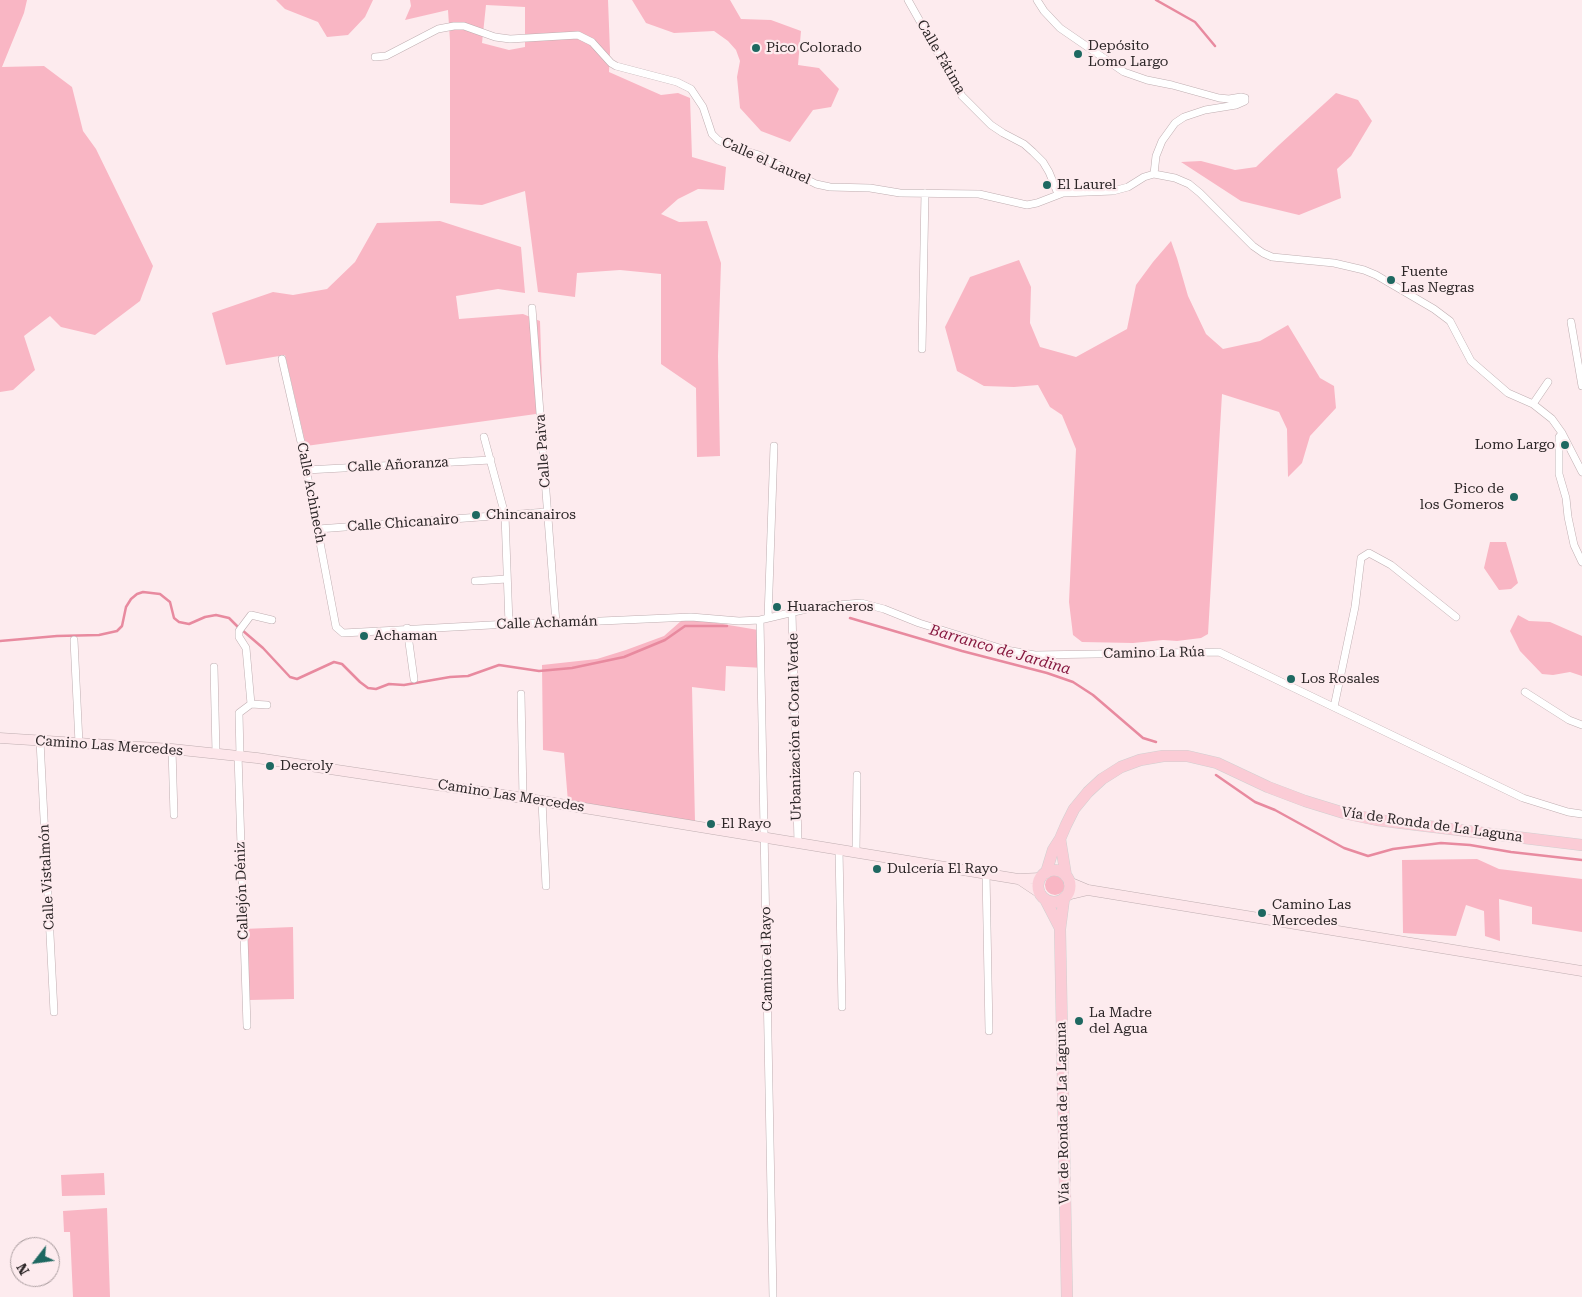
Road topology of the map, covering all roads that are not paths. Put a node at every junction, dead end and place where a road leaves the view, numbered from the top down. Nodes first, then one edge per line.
1 (908, 0) edge
2 (1036, 0) edge
3 (375, 57) dead end
4 (1154, 174) junction
5 (925, 193) junction
6 (1058, 194) junction
7 (532, 308) dead end
8 (1570, 322) dead end
9 (922, 349) dead end
10 (282, 359) dead end
11 (1548, 382) dead end
12 (1582, 386) edge
13 (1533, 404) junction
14 (1562, 433) junction
15 (484, 437) dead end
16 (774, 446) dead end
17 (491, 460) junction
18 (306, 470) junction
19 (1582, 472) edge
20 (547, 512) junction
21 (505, 516) junction
22 (318, 529) junction
23 (1582, 562) edge
24 (507, 580) junction
25 (476, 581) dead end
26 (792, 612) junction
27 (1456, 617) dead end
28 (768, 618) junction
29 (272, 620) dead end
30 (760, 620) junction
31 (556, 623) junction
32 (509, 624) junction
33 (336, 627) joint
34 (407, 628) junction
35 (74, 640) dead end
36 (214, 666) dead end
37 (414, 679) dead end
38 (1525, 692) dead end
39 (521, 694) dead end
40 (251, 704) junction
41 (267, 705) dead end
42 (1334, 707) junction
43 (1582, 725) edge
44 (0, 738) edge
45 (40, 741) junction
46 (79, 743) junction
47 (172, 749) junction
48 (216, 753) junction
49 (239, 756) junction
50 (857, 775) dead end
51 (523, 798) junction
52 (542, 801) junction
53 (1582, 814) edge
54 (174, 815) dead end
55 (764, 837) junction
56 (1060, 839) junction
57 (798, 843) junction
58 (1582, 845) edge
59 (839, 849) junction
60 (856, 852) junction
61 (986, 873) junction
62 (1043, 875) junction
63 (1018, 878) junction
64 (1068, 879) junction
65 (546, 886) dead end
66 (1088, 890) junction
67 (1042, 896) junction
68 (1066, 897) junction
69 (1060, 929) junction
70 (1582, 971) edge
71 (842, 1007) dead end
72 (54, 1012) dead end
73 (247, 1026) dead end
74 (989, 1031) dead end
75 (773, 1297) edge
76 (1067, 1297) edge

1 - 6 street, Calle Fátima
2 - 4 street
3 - 5 street, Calle el Laurel
4 - 6 street
4 - 13 street
5 - 6 street, Calle el Laurel
5 - 9 street
7 - 20 street, Calle Paiva
8 - 12 street
10 - 18 street, Calle Achinech
11 - 13 street
13 - 14 street
14 - 19 street
14 - 23 street
15 - 17 street
16 - 28 street
17 - 18 street, Calle Añoranza
17 - 21 street
18 - 22 street, Calle Achinech
20 - 21 street, Calle Chicanairo
20 - 31 street, Calle Paiva
21 - 22 street, Calle Chicanairo
21 - 24 street
22 - 33 street, Calle Achinech
24 - 25 street
24 - 32 street
26 - 28 street, Camino La Rúa
26 - 42 street, Camino La Rúa
26 - 57 street, Urbanización el Coral Verde
27 - 42 street
28 - 30 street, Camino La Rúa
29 - 40 street
30 - 31 street, Calle Achamán
30 - 55 street, Camino el Rayo
31 - 32 street, Calle Achamán
32 - 34 street, Calle Achamán
33 - 34 street, Calle Achamán
34 - 37 street
35 - 46 street
36 - 48 street
38 - 43 street
39 - 51 street
40 - 41 street
40 - 49 street, Callejón Déniz
42 - 53 street, Camino La Rúa
44 - 45 main road, Camino Las Mercedes
45 - 46 main road, Camino Las Mercedes
45 - 72 street, Calle Vistalmón
46 - 47 main road, Camino Las Mercedes
47 - 48 main road, Camino Las Mercedes
47 - 54 street
48 - 49 main road, Camino Las Mercedes
49 - 51 main road, Camino Las Mercedes
49 - 73 street, Callejón Déniz
50 - 60 street
51 - 52 main road, Camino Las Mercedes
52 - 55 main road, Camino Las Mercedes
52 - 65 street
55 - 57 main road, Camino Las Mercedes
55 - 75 street, Camino el Rayo
56 - 58 main road, Vía de Ronda de La Laguna
56 - 62 main road, Vía de Ronda de La Laguna
56 - 64 main road
57 - 59 main road, Camino Las Mercedes
59 - 60 main road, Camino Las Mercedes
59 - 71 street
60 - 61 main road, Camino Las Mercedes
61 - 63 main road, Camino Las Mercedes
61 - 74 street
62 - 63 main road, Camino Las Mercedes
62 - 64 main road
62 - 67 main road
63 - 67 main road, Camino Las Mercedes
64 - 66 main road
64 - 68 main road
66 - 68 main road
66 - 70 main road
67 - 68 main road
67 - 69 main road, Vía de Ronda de La Laguna
68 - 69 main road, Vía de Ronda de La Laguna
69 - 76 main road, Vía de Ronda de La Laguna

